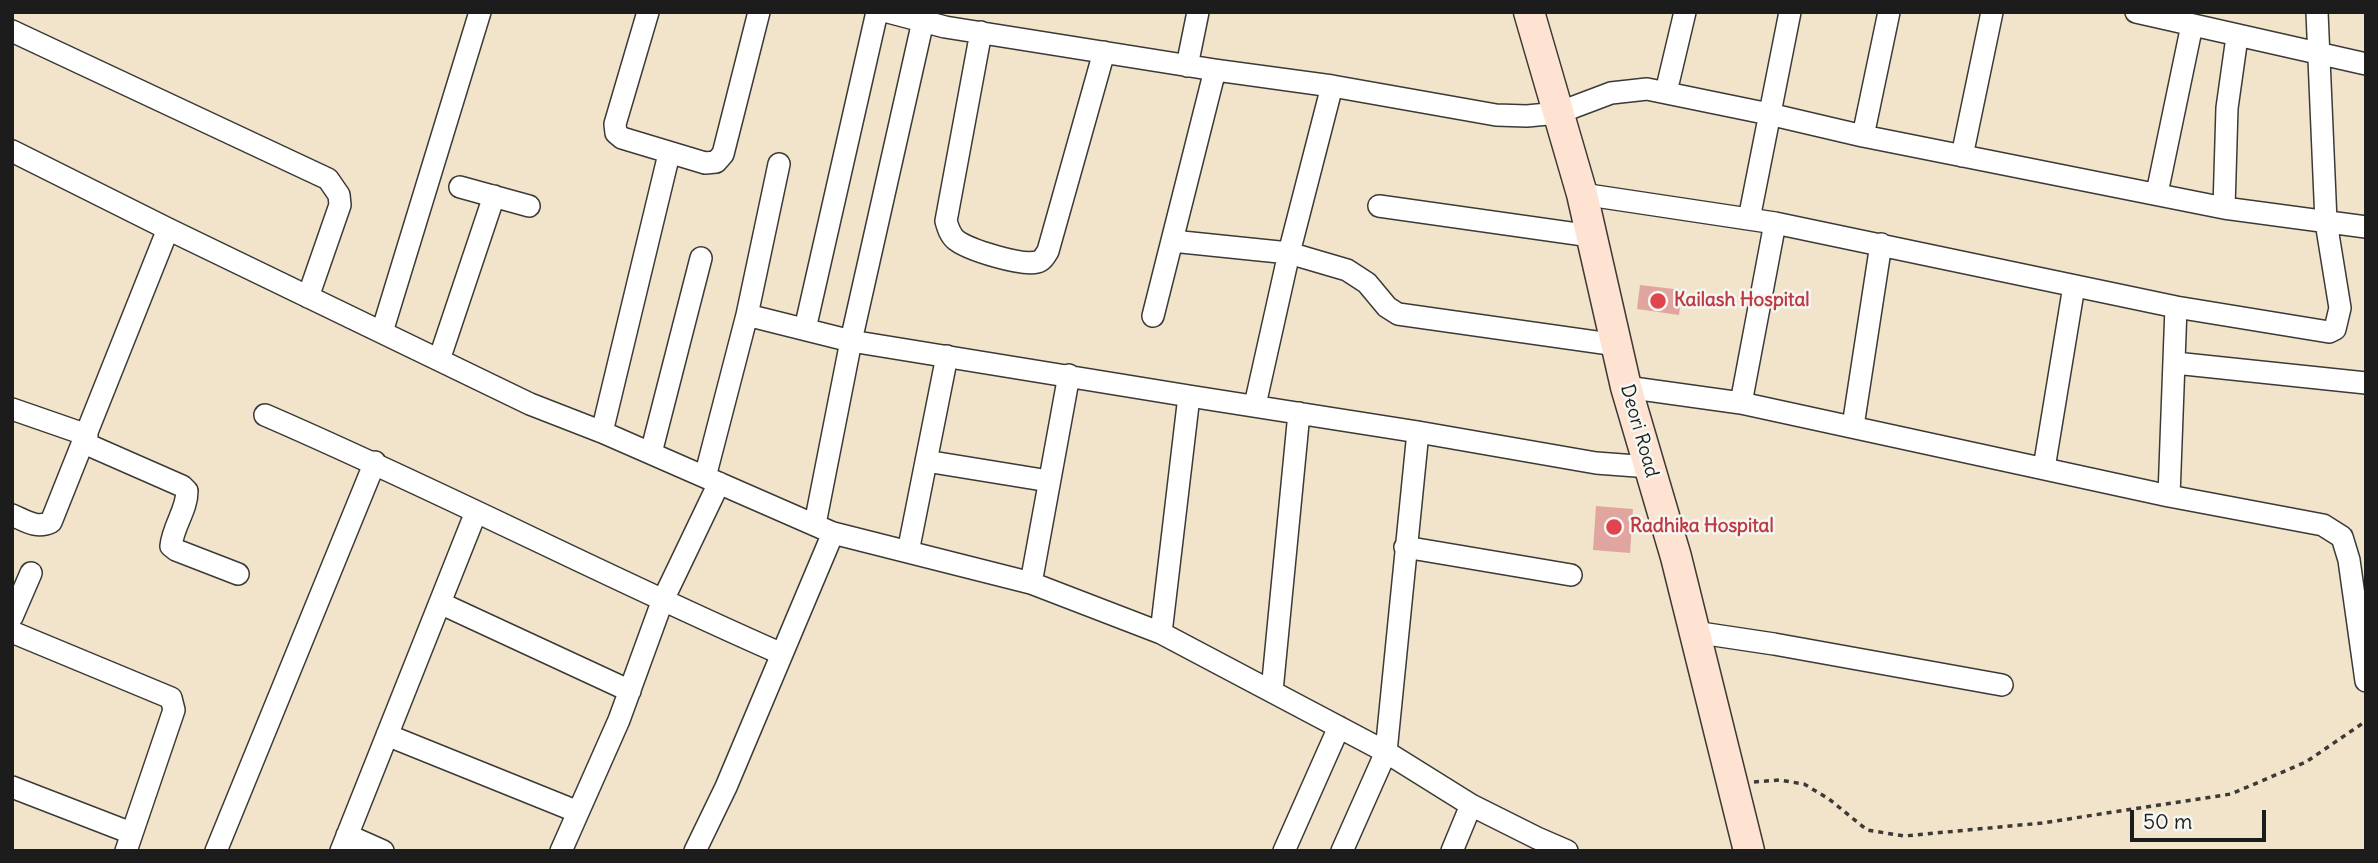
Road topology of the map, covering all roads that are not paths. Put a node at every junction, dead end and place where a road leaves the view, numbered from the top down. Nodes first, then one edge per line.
1 (481, 12) edge
2 (648, 12) edge
3 (759, 12) edge
4 (877, 12) edge
5 (888, 12) edge
6 (1198, 12) edge
7 (1529, 12) edge
8 (1685, 12) edge
9 (1790, 12) edge
10 (1889, 12) edge
11 (1992, 12) edge
12 (2136, 12) edge
13 (2317, 12) edge
14 (947, 20) edge
15 (923, 21) junction
16 (2192, 25) junction
17 (12, 32) edge
18 (981, 32) junction
19 (2237, 37) junction
20 (1104, 52) junction
21 (2318, 53) junction
22 (2366, 64) edge
23 (1187, 66) junction
24 (1215, 70) junction
25 (1332, 86) junction
26 (1666, 92) junction
27 (1558, 113) junction
28 (1769, 114) junction
29 (1863, 136) junction
30 (12, 151) edge
31 (669, 154) junction
32 (1962, 156) junction
33 (779, 164) dead end
34 (460, 187) dead end
35 (2157, 193) junction
36 (1582, 194) junction
37 (494, 196) junction
38 (530, 206) dead end
39 (1379, 206) dead end
40 (2224, 208) junction
41 (1749, 219) junction
42 (2326, 222) junction
43 (1775, 223) junction
44 (2366, 227) edge
45 (168, 229) junction
46 (1591, 236) junction
47 (1172, 241) junction
48 (1881, 244) junction
49 (1289, 253) junction
50 (701, 258) dead end
51 (2074, 286) junction
52 (308, 297) junction
53 (2176, 307) junction
54 (747, 315) junction
55 (1153, 316) dead end
56 (805, 330) junction
57 (382, 332) junction
58 (851, 341) junction
59 (1617, 345) junction
60 (947, 356) junction
61 (439, 360) junction
62 (2175, 363) junction
63 (1069, 375) junction
64 (2366, 383) edge
65 (1626, 387) junction
66 (1189, 396) junction
67 (1741, 403) junction
68 (1255, 405) junction
69 (12, 409) edge
70 (1299, 413) junction
71 (265, 415) dead end
72 (1853, 426) junction
73 (602, 432) junction
74 (1418, 432) junction
75 (85, 439) junction
76 (651, 453) junction
77 (926, 461) junction
78 (375, 463) junction
79 (1650, 467) junction
80 (2044, 468) junction
81 (712, 480) junction
82 (1049, 481) junction
83 (2169, 496) junction
84 (476, 512) junction
85 (12, 515) edge
86 (824, 528) junction
87 (1405, 547) junction
88 (908, 552) junction
89 (31, 573) dead end
90 (238, 574) dead end
91 (1571, 575) dead end
92 (1031, 583) junction
93 (662, 602) junction
94 (440, 603) junction
95 (12, 617) edge
96 (12, 632) edge
97 (1161, 632) junction
98 (1694, 632) junction
99 (782, 654) junction
100 (2366, 681) edge
101 (2002, 685) dead end
102 (630, 691) junction
103 (1272, 691) junction
104 (1339, 727) junction
105 (387, 735) junction
106 (1386, 752) junction
107 (12, 787) edge
108 (1471, 805) junction
109 (578, 813) junction
110 (128, 842) edge
111 (344, 843) edge
112 (216, 851) edge
113 (383, 851) edge
114 (561, 851) edge
115 (695, 851) edge
116 (1284, 851) edge
117 (1342, 851) edge
118 (1452, 851) edge
119 (1567, 851) edge
120 (1749, 851) edge

1 - 57 street
2 - 31 street
3 - 31 street
4 - 56 street
5 - 15 street
6 - 23 street
7 - 27 street, Deori Road
8 - 26 street
9 - 28 street
10 - 29 street
11 - 32 street
12 - 16 street
13 - 21 street
14 - 15 street
14 - 18 street
15 - 58 street
16 - 19 street
16 - 35 street
17 - 52 street
18 - 20 street
18 - 20 street
19 - 21 street
19 - 40 street
20 - 23 street
21 - 22 street
21 - 42 street
23 - 24 street
24 - 25 street
24 - 47 street
25 - 27 street
25 - 49 street
26 - 27 street
26 - 28 street
27 - 36 street, Deori Road
28 - 29 street
28 - 41 street
29 - 32 street
30 - 45 street
31 - 73 street
32 - 35 street
33 - 54 street
34 - 37 street
35 - 40 street
36 - 41 street
36 - 46 street, Deori Road
37 - 38 street
37 - 61 street
39 - 46 street
40 - 42 street
41 - 43 street
42 - 44 street
42 - 53 street
43 - 48 street
43 - 67 street
45 - 52 street
45 - 75 street
46 - 59 street, Deori Road
47 - 49 street
47 - 55 street
48 - 51 street
48 - 72 street
49 - 59 street
49 - 68 street
50 - 76 street
51 - 53 street
51 - 80 street
52 - 57 street
53 - 62 street
54 - 56 street
54 - 81 street
56 - 58 street
57 - 61 street
58 - 60 street
58 - 86 street
59 - 65 street, Deori Road
60 - 63 street
60 - 77 street
61 - 73 street
62 - 64 street
62 - 83 street
63 - 66 street
63 - 82 street
65 - 67 street
65 - 79 street, Deori Road
66 - 68 street
66 - 97 street
67 - 72 street
68 - 70 street
69 - 75 street
70 - 74 street
70 - 103 street
71 - 78 street
72 - 80 street
73 - 76 street
74 - 79 street
74 - 87 street
75 - 85 street
75 - 90 street
76 - 81 street
77 - 82 street
77 - 88 street
78 - 84 street
78 - 112 street
79 - 98 street, Deori Road
80 - 83 street
81 - 86 street
81 - 93 street
82 - 92 street
83 - 100 street
84 - 93 street
84 - 94 street
86 - 88 street
86 - 99 street
87 - 91 street
87 - 106 street
88 - 92 street
89 - 95 street
92 - 97 street
93 - 99 street
93 - 102 street
94 - 102 street
94 - 105 street
96 - 110 street
97 - 103 street
98 - 101 street
98 - 120 street, Deori Road
99 - 115 street
102 - 109 street
103 - 104 street
104 - 106 street
104 - 116 street
105 - 109 street
105 - 111 street
106 - 108 street
106 - 117 street
107 - 110 street
108 - 118 street
108 - 119 street
109 - 114 street
111 - 113 street

